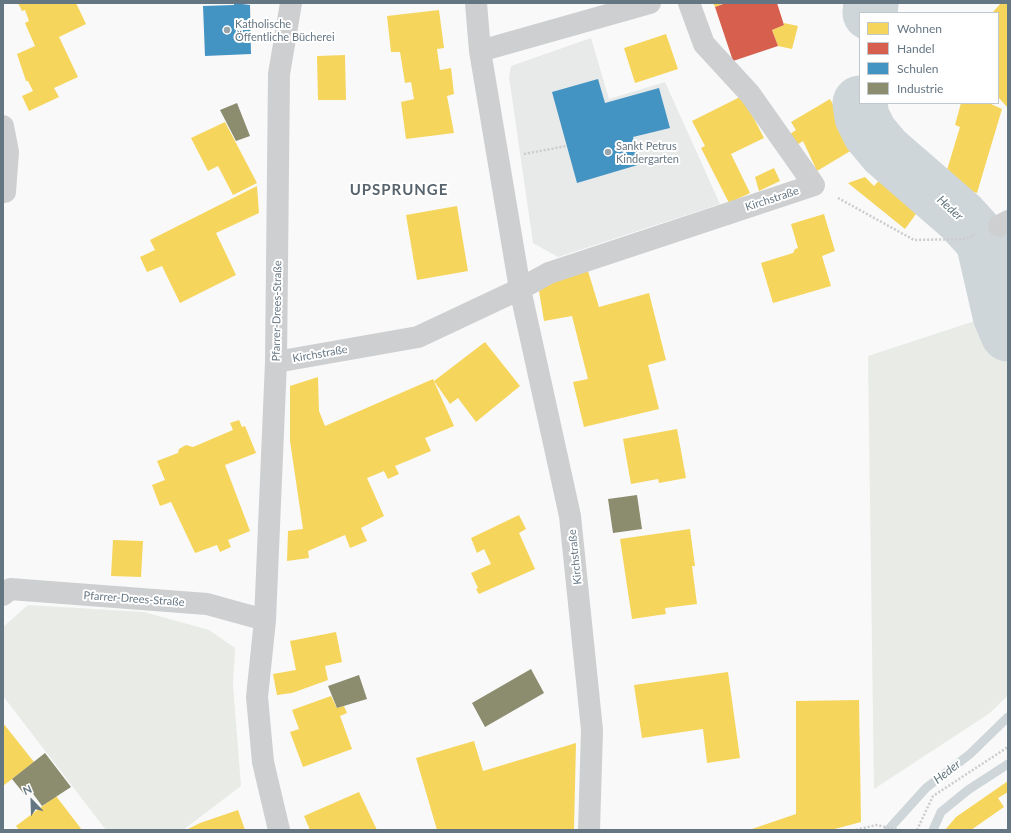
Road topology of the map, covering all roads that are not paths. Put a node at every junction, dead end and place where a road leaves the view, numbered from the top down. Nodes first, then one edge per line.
1 (291, 3) edge
2 (476, 3) edge
3 (650, 3) edge
4 (689, 3) edge
5 (480, 51) junction
6 (3, 126) edge
7 (5, 192) dead end
8 (520, 290) junction
9 (276, 362) junction
10 (3, 595) edge
11 (265, 620) junction
12 (279, 830) edge
13 (589, 830) edge

1 - 9 street, Pfarrer-Drees-Straße
2 - 5 street, Kirchstraße
3 - 5 street
4 - 8 street, Kirchstraße
5 - 8 street, Kirchstraße
6 - 7 street
8 - 9 street, Kirchstraße
8 - 13 street, Kirchstraße
9 - 11 street, Pfarrer-Drees-Straße
10 - 11 street, Pfarrer-Drees-Straße
11 - 12 street, Pfarrer-Drees-Straße

